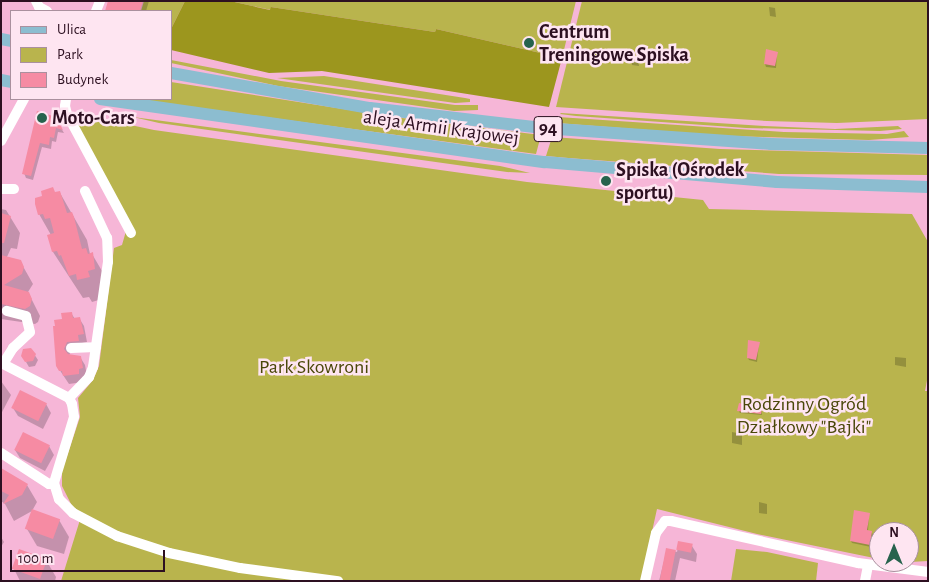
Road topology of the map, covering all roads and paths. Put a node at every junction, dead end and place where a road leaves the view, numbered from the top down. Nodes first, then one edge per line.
1 (36, 1) edge
2 (45, 10) edge
3 (172, 73) edge
4 (23, 100) edge
5 (66, 100) edge
6 (106, 100) edge
7 (1, 118) edge
8 (12, 119) junction
9 (1, 141) edge
10 (928, 148) edge
11 (928, 187) edge
12 (1, 189) edge
13 (14, 189) dead end
14 (85, 191) dead end
15 (130, 233) dead end
16 (7, 311) dead end
17 (96, 347) junction
18 (71, 348) dead end
19 (2, 363) edge
20 (69, 398) junction
21 (1, 453) edge
22 (54, 484) junction
23 (868, 565) junction
24 (928, 572) edge
25 (338, 581) edge
26 (646, 581) edge
27 (865, 581) edge

1 - 2 street
3 - 10 main road, aleja Armii Krajowej / 94
4 - 8 street
5 - 15 street
6 - 11 main road, aleja Armii Krajowej / 94
7 - 8 street
8 - 9 street
12 - 13 street
14 - 17 street
16 - 19 street
17 - 18 street
17 - 20 street
19 - 20 street
20 - 22 street
21 - 22 street
22 - 25 street
23 - 24 street
23 - 26 street
23 - 27 street

